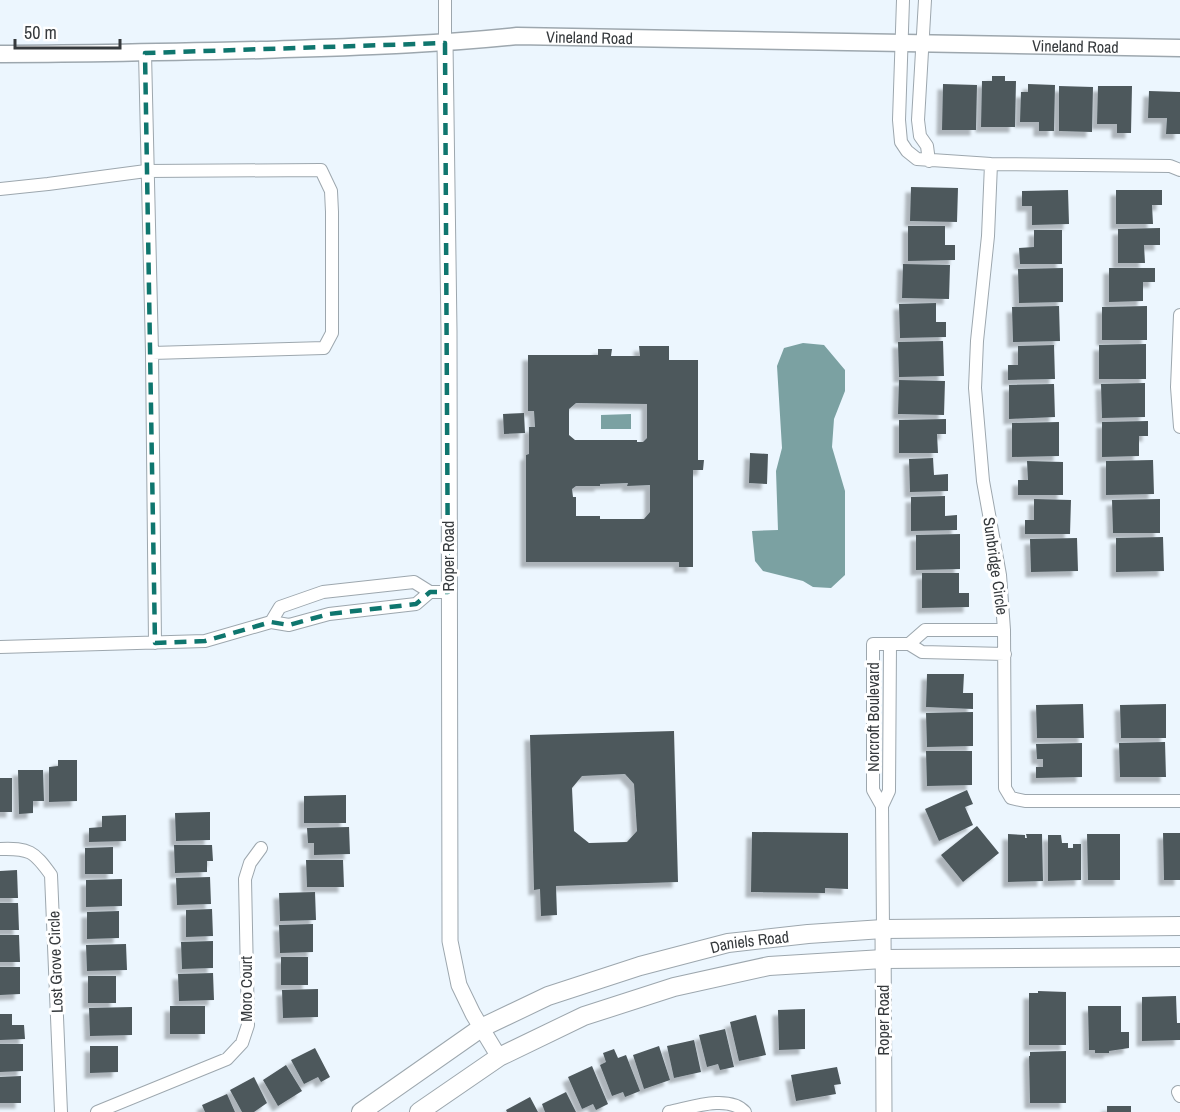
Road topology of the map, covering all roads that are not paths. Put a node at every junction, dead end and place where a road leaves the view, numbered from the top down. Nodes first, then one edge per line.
1 (445, 0) edge
2 (903, 0) edge
3 (925, 0) edge
4 (902, 42) junction
5 (445, 43) junction
6 (923, 43) junction
7 (1180, 48) edge
8 (145, 53) junction
9 (0, 54) edge
10 (898, 120) junction
11 (918, 120) junction
12 (929, 161) junction
13 (991, 164) junction
14 (146, 171) junction
15 (1180, 171) edge
16 (0, 189) edge
17 (1180, 315) edge
18 (152, 353) junction
19 (1180, 427) edge
20 (323, 592) junction
21 (430, 592) junction
22 (448, 592) junction
23 (329, 614) junction
24 (271, 622) junction
25 (1004, 630) junction
26 (155, 643) junction
27 (890, 644) junction
28 (909, 644) junction
29 (0, 647) edge
30 (1005, 654) junction
31 (1180, 801) edge
32 (882, 806) junction
33 (261, 848) dead end
34 (0, 849) edge
35 (1180, 926) edge
36 (883, 929) junction
37 (1180, 957) edge
38 (883, 959) junction
39 (482, 1029) junction
40 (499, 1057) junction
41 (61, 1112) edge
42 (97, 1112) edge
43 (362, 1112) edge
44 (419, 1112) edge
45 (669, 1112) edge
46 (745, 1112) edge
47 (884, 1112) edge

1 - 5 street
2 - 4 street
3 - 6 street
4 - 5 main road, Vineland Road
4 - 6 main road, Vineland Road
4 - 10 street
5 - 8 main road, Vineland Road
5 - 22 street, Roper Road
6 - 7 main road, Vineland Road
6 - 11 street
8 - 9 main road, Vineland Road
8 - 14 street
10 - 11 street
10 - 12 street
11 - 12 street
12 - 13 street
13 - 15 street
13 - 25 street, Sunbridge Circle
14 - 16 street
14 - 18 street
14 - 18 street
17 - 19 street
18 - 26 street
20 - 21 street
20 - 23 street
20 - 24 street
21 - 22 street
21 - 23 street
22 - 39 street, Roper Road
23 - 24 street
24 - 26 street
25 - 28 street, Norcroft Boulevard
25 - 30 street, Sunbridge Circle
26 - 29 street
27 - 28 street, Norcroft Boulevard
27 - 32 street, Norcroft Boulevard
27 - 32 street, Norcroft Boulevard
28 - 30 street, Norcroft Boulevard
30 - 31 street, Sunbridge Circle
32 - 36 street, Norcroft Boulevard
33 - 42 street, Moro Court
34 - 41 street, Lost Grove Circle
35 - 36 main road, Daniels Road
36 - 38 street, Roper Road
36 - 39 main road, Daniels Road
37 - 38 main road, Daniels Road
38 - 40 main road, Daniels Road
38 - 47 street, Roper Road
39 - 40 street, Roper Road
39 - 43 main road, Daniels Road
40 - 44 main road, Daniels Road
45 - 46 street

